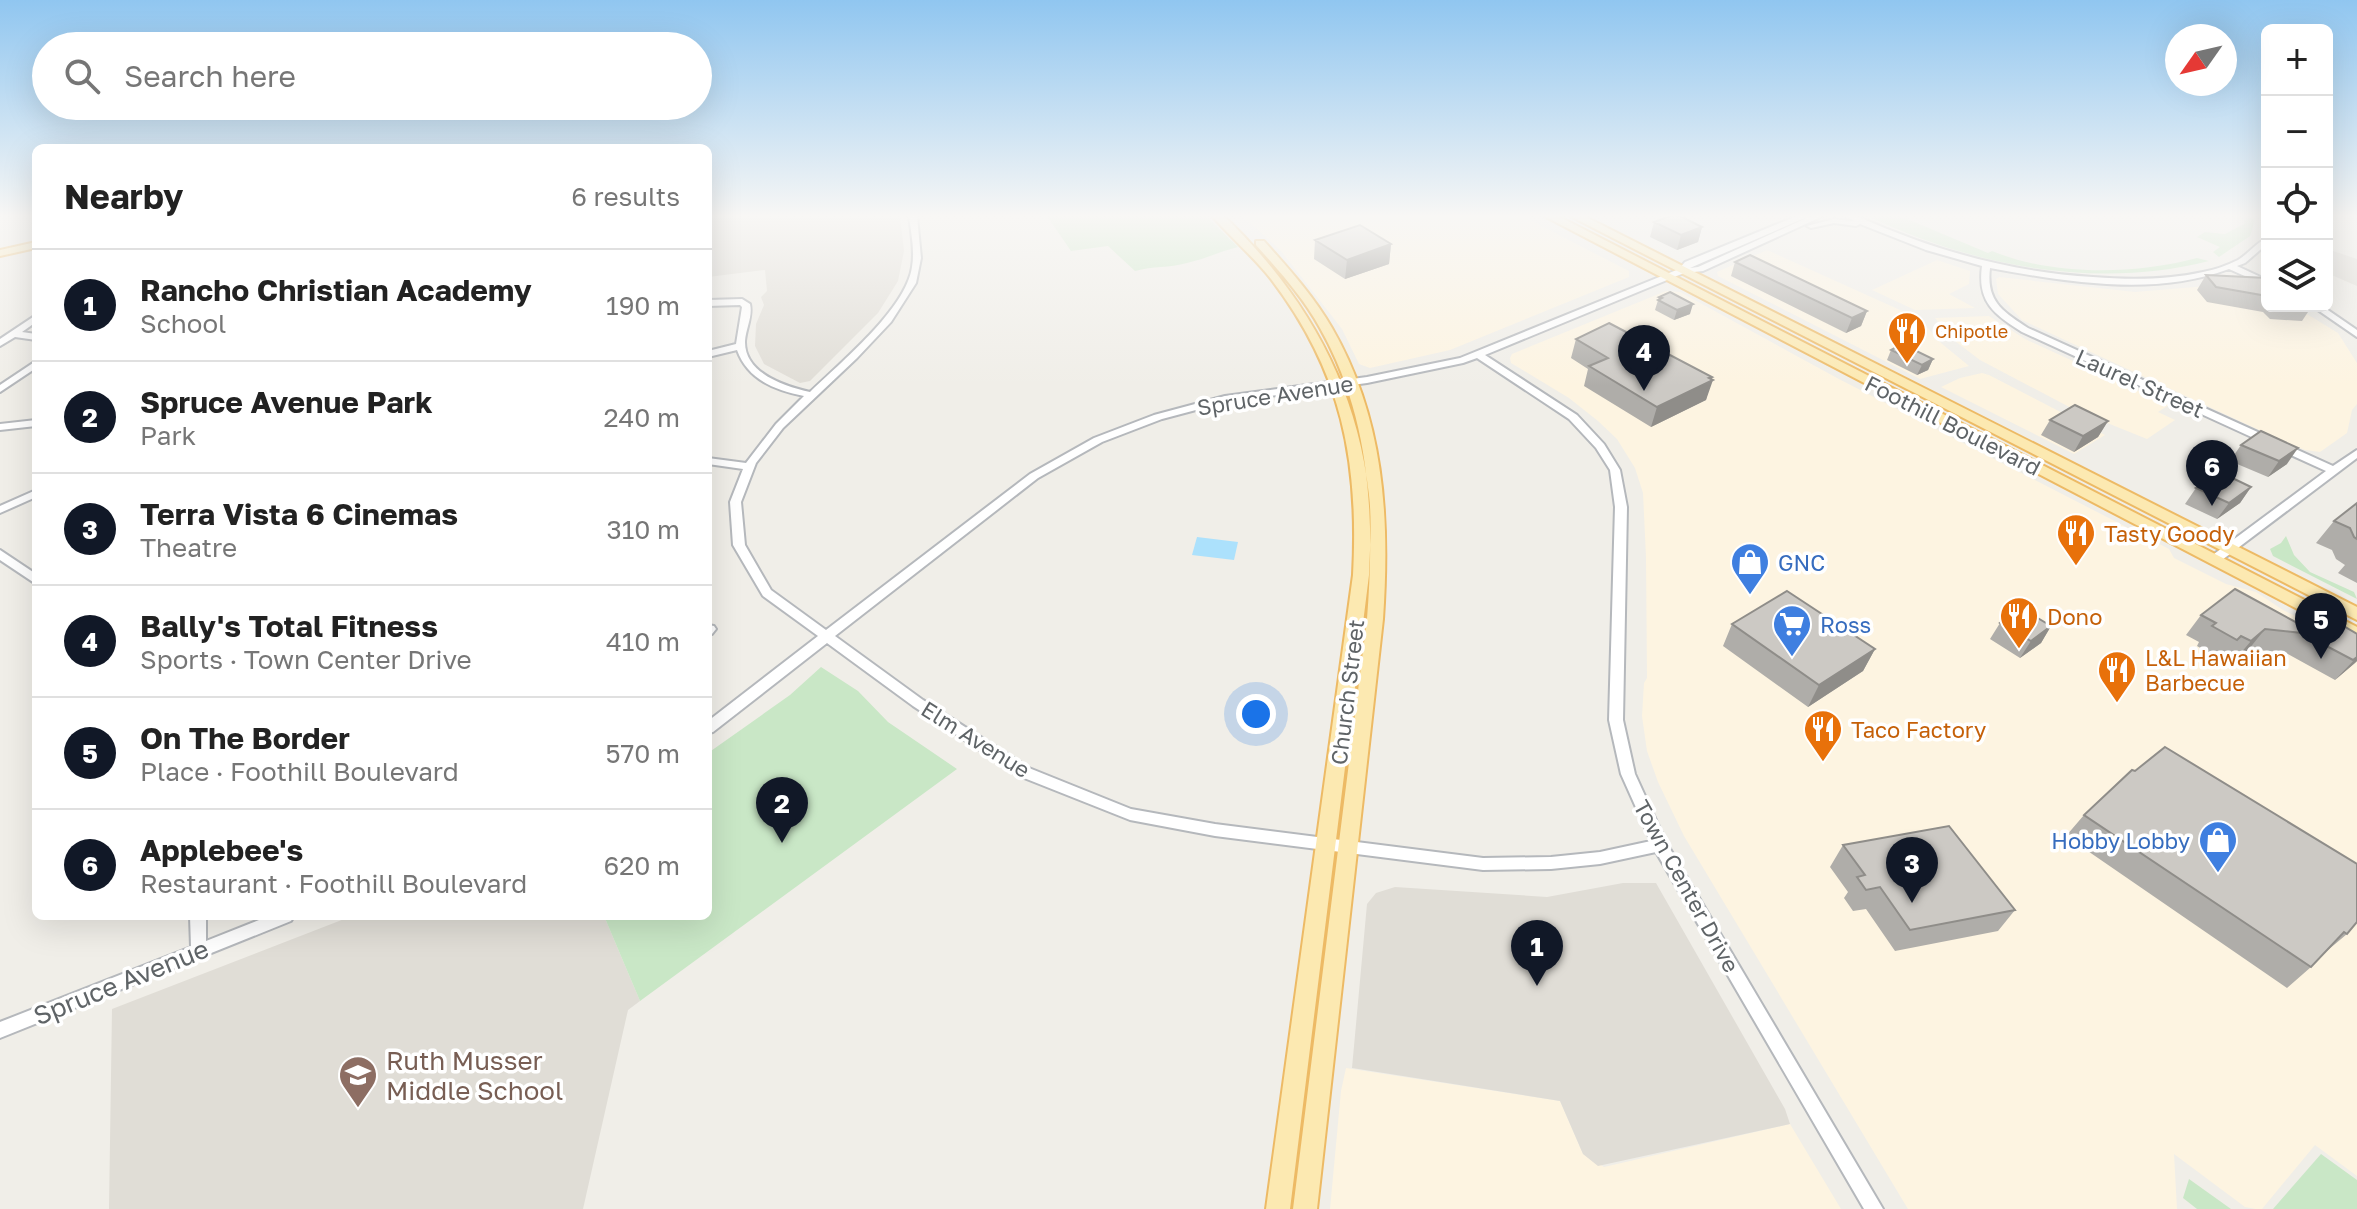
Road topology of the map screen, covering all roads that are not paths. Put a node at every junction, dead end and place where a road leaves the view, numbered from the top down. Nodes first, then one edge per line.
1 (914, 272) edge
2 (1275, 272) edge
3 (1658, 272) edge
4 (1678, 272) edge
5 (1685, 272) edge
6 (1985, 272) edge
7 (2029, 272) edge
8 (2205, 272) edge
9 (1667, 277) junction
10 (712, 303) edge
11 (2326, 312) edge
12 (32, 321) edge
13 (2355, 330) edge
14 (14, 334) junction
15 (32, 336) edge
16 (0, 343) edge
17 (740, 346) junction
18 (712, 353) edge
19 (1479, 355) junction
20 (32, 367) edge
21 (1345, 383) junction
22 (0, 389) edge
23 (812, 395) junction
24 (32, 423) edge
25 (0, 427) edge
26 (2357, 453) edge
27 (712, 462) edge
28 (748, 467) junction
29 (2333, 470) junction
30 (32, 495) edge
31 (0, 510) edge
32 (2228, 549) junction
33 (0, 554) edge
34 (2214, 560) junction
35 (32, 577) edge
36 (2357, 614) edge
37 (2357, 634) edge
38 (827, 638) junction
39 (712, 725) edge
40 (1338, 845) junction
41 (1660, 845) junction
42 (198, 920) edge
43 (276, 920) edge
44 (199, 950) junction
45 (0, 1030) edge
46 (1278, 1209) edge
47 (1305, 1209) edge
48 (1874, 1209) edge

1 - 23 street, Elm Avenue
2 - 21 main road, Church Street
3 - 9 main road, Foothill Boulevard
4 - 9 street, Spruce Avenue
5 - 32 main road, Foothill Boulevard
6 - 29 street, Laurel Street
7 - 8 street
9 - 19 street, Spruce Avenue
9 - 34 main road, Foothill Boulevard
10 - 17 street
11 - 13 street
12 - 14 street
14 - 15 street
14 - 16 street
17 - 18 street
17 - 23 street
19 - 21 street, Spruce Avenue
19 - 41 street, Town Center Drive
20 - 22 street
21 - 38 street, Spruce Avenue
21 - 40 main road, Church Street
23 - 28 street, Elm Avenue
24 - 25 street
26 - 29 street
27 - 28 street
28 - 38 street, Elm Avenue
29 - 32 street
30 - 31 street
32 - 34 street
32 - 36 main road, Foothill Boulevard
33 - 35 street
34 - 37 main road, Foothill Boulevard
38 - 39 street, Spruce Avenue
38 - 40 street, Elm Avenue
40 - 41 street, Elm Avenue
40 - 46 main road, Church Street
40 - 47 main road, Church Street
41 - 48 street, Town Center Drive
42 - 44 street
43 - 44 street, Spruce Avenue
44 - 45 street, Spruce Avenue

